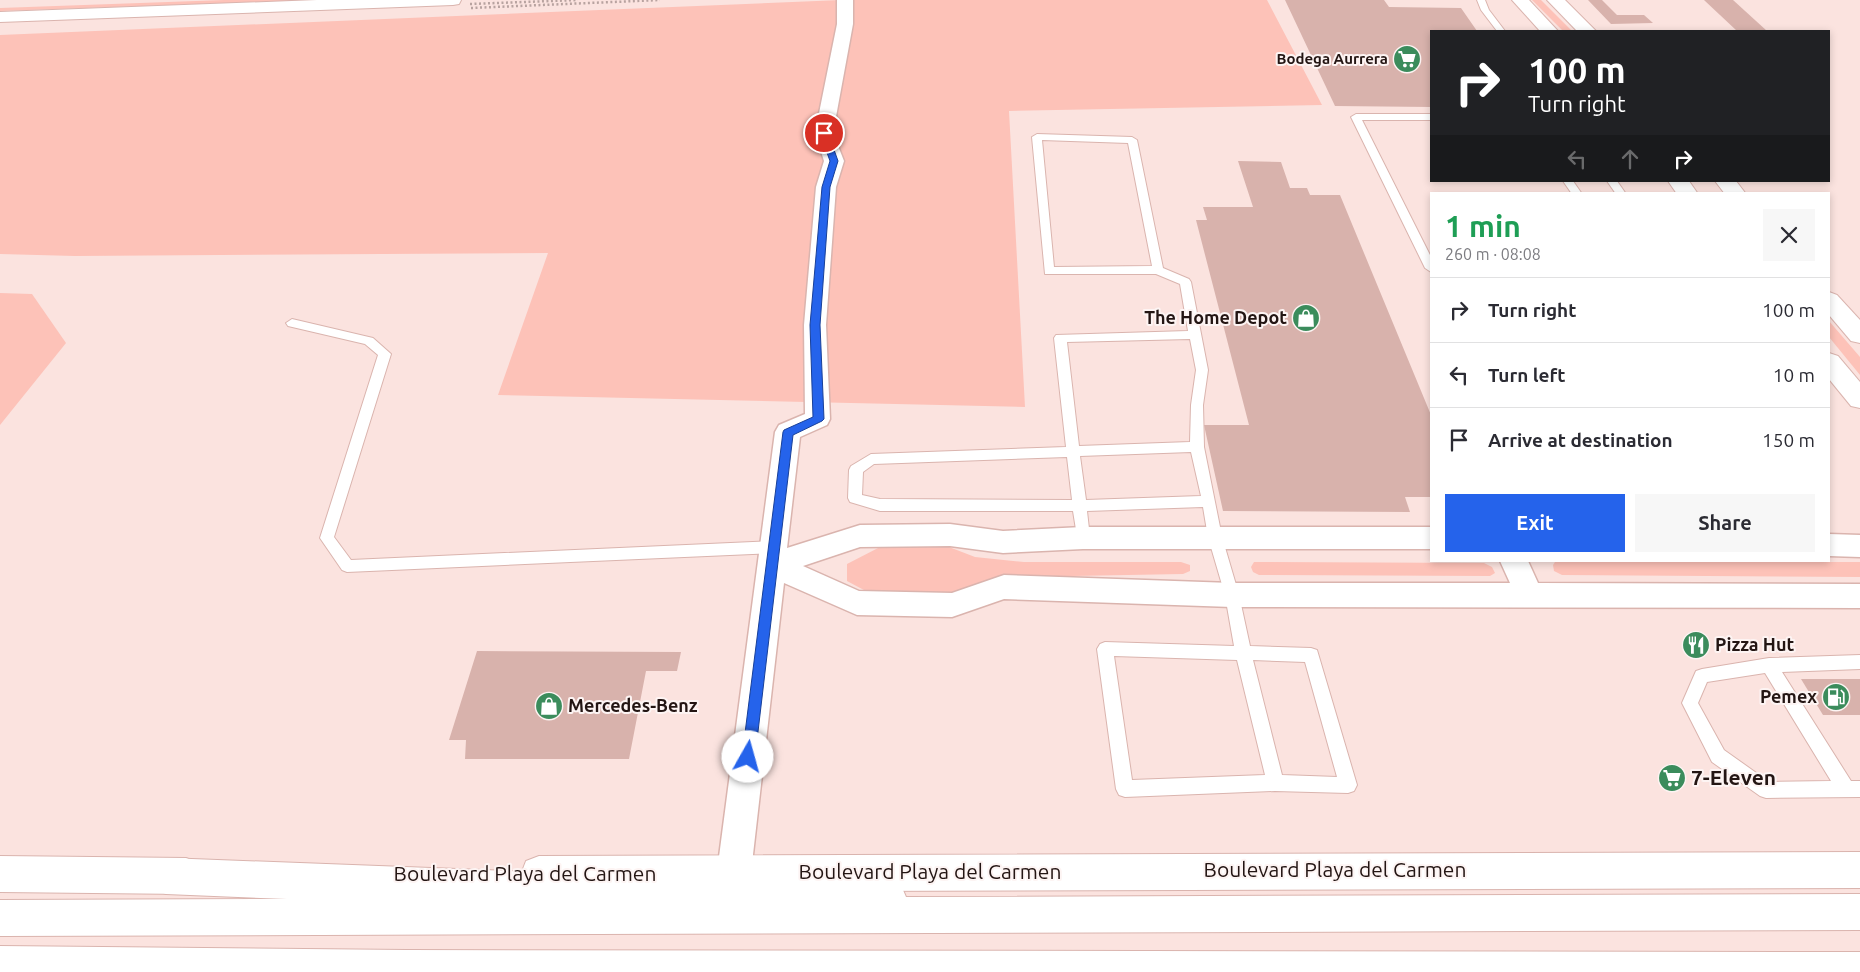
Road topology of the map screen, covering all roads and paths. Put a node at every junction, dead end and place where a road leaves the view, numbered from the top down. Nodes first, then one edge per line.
1 (75, 0) edge
2 (453, 0) edge
3 (845, 0) edge
4 (1481, 0) edge
5 (1520, 0) edge
6 (1555, 0) edge
7 (0, 2) edge
8 (0, 17) edge
9 (1500, 30) edge
10 (1548, 30) edge
11 (1586, 30) edge
12 (1430, 117) edge
13 (1679, 182) edge
14 (1726, 182) edge
15 (1686, 192) edge
16 (1734, 192) edge
17 (1430, 266) edge
18 (1158, 270) junction
19 (1830, 301) edge
20 (292, 323) dead end
21 (1194, 335) junction
22 (1860, 335) edge
23 (1830, 363) edge
24 (1860, 399) edge
25 (1197, 447) junction
26 (1074, 453) junction
27 (1209, 501) junction
28 (1079, 506) junction
29 (1215, 537) junction
30 (1083, 538) junction
31 (1430, 538) edge
32 (1830, 545) edge
33 (1860, 546) edge
34 (773, 556) junction
35 (1514, 562) edge
36 (1232, 595) junction
37 (1529, 595) junction
38 (1860, 596) edge
39 (1244, 652) junction
40 (1860, 662) edge
41 (1769, 665) junction
42 (1275, 783) junction
43 (1853, 789) edge
44 (1860, 870) edge
45 (734, 872) junction
46 (0, 874) edge
47 (166, 876) junction
48 (1860, 912) edge
49 (968, 916) junction
50 (0, 918) edge
51 (0, 965) edge
52 (1860, 970) edge
53 (1013, 971) edge

1 - 7 main road
2 - 8 main road
3 - 34 street
4 - 9 lane
5 - 10 main road
6 - 11 main road
12 - 17 lane
13 - 15 main road
14 - 16 main road
18 - 18 lane
18 - 21 lane
19 - 22 main road
20 - 34 lane
21 - 25 lane
21 - 26 lane
23 - 24 main road
25 - 26 lane
25 - 27 lane
26 - 28 lane
26 - 28 lane
27 - 28 lane
27 - 29 lane
28 - 30 lane
29 - 30 street
29 - 31 street
29 - 36 lane
30 - 34 street
32 - 33 street
34 - 36 street
34 - 45 street
35 - 37 street
36 - 37 street
36 - 39 lane
37 - 38 street
39 - 42 lane
39 - 42 lane
39 - 42 lane
40 - 41 lane
41 - 43 lane
41 - 43 lane
44 - 45 main road, Boulevard Playa del Carmen
45 - 47 main road, Boulevard Playa del Carmen
46 - 47 main road, Boulevard Playa del Carmen
47 - 49 main road
48 - 49 main road
49 - 50 main road
51 - 53 main road
52 - 53 main road

